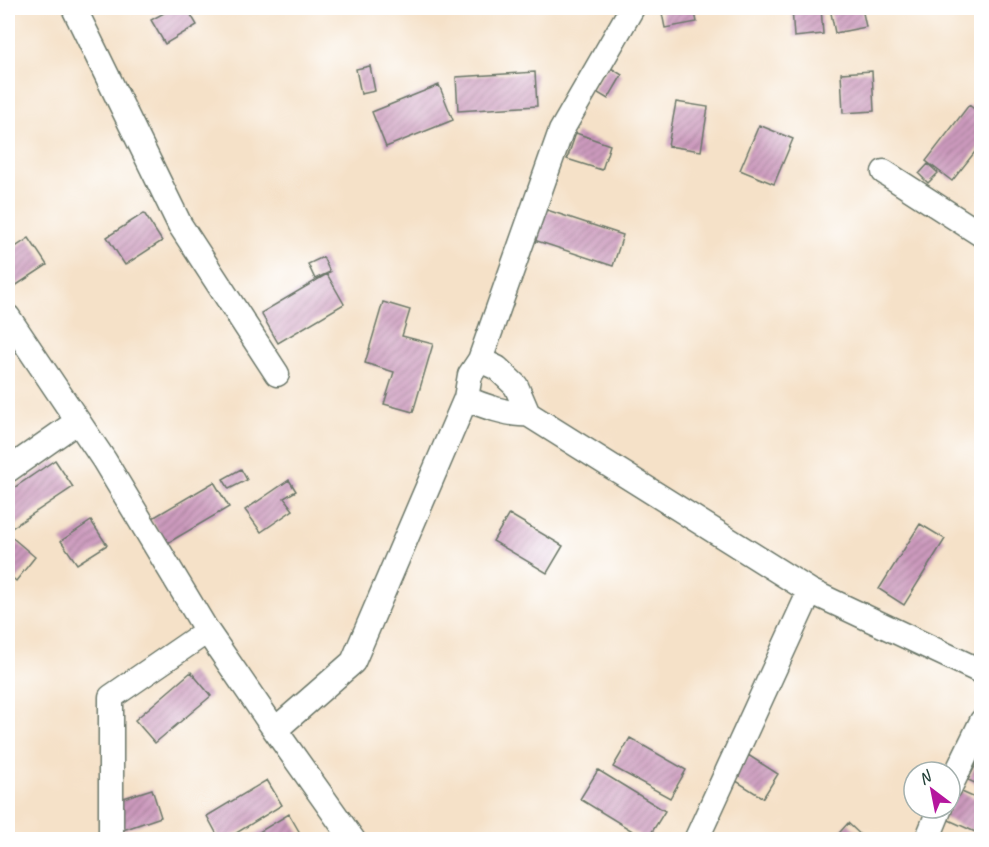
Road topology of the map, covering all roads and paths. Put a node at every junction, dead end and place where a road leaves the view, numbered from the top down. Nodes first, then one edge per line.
1 (74, 8) edge
2 (632, 8) edge
3 (884, 172) dead end
4 (981, 235) edge
5 (8, 317) edge
6 (480, 360) junction
7 (277, 374) dead end
8 (465, 398) junction
9 (528, 414) junction
10 (78, 421) junction
11 (8, 470) edge
12 (810, 591) junction
13 (207, 631) junction
14 (981, 672) edge
15 (981, 722) edge
16 (275, 730) junction
17 (962, 762) edge
18 (935, 820) edge
19 (111, 840) edge
20 (353, 840) edge
21 (696, 840) edge
22 (927, 840) edge

1 - 7 street
2 - 6 street
3 - 4 street
5 - 10 street
6 - 8 street
6 - 9 street
8 - 9 street
8 - 16 street
9 - 12 street
10 - 11 street
10 - 13 street
12 - 14 street
12 - 21 street
13 - 16 street
13 - 19 street
15 - 17 street
16 - 20 street
18 - 22 street

